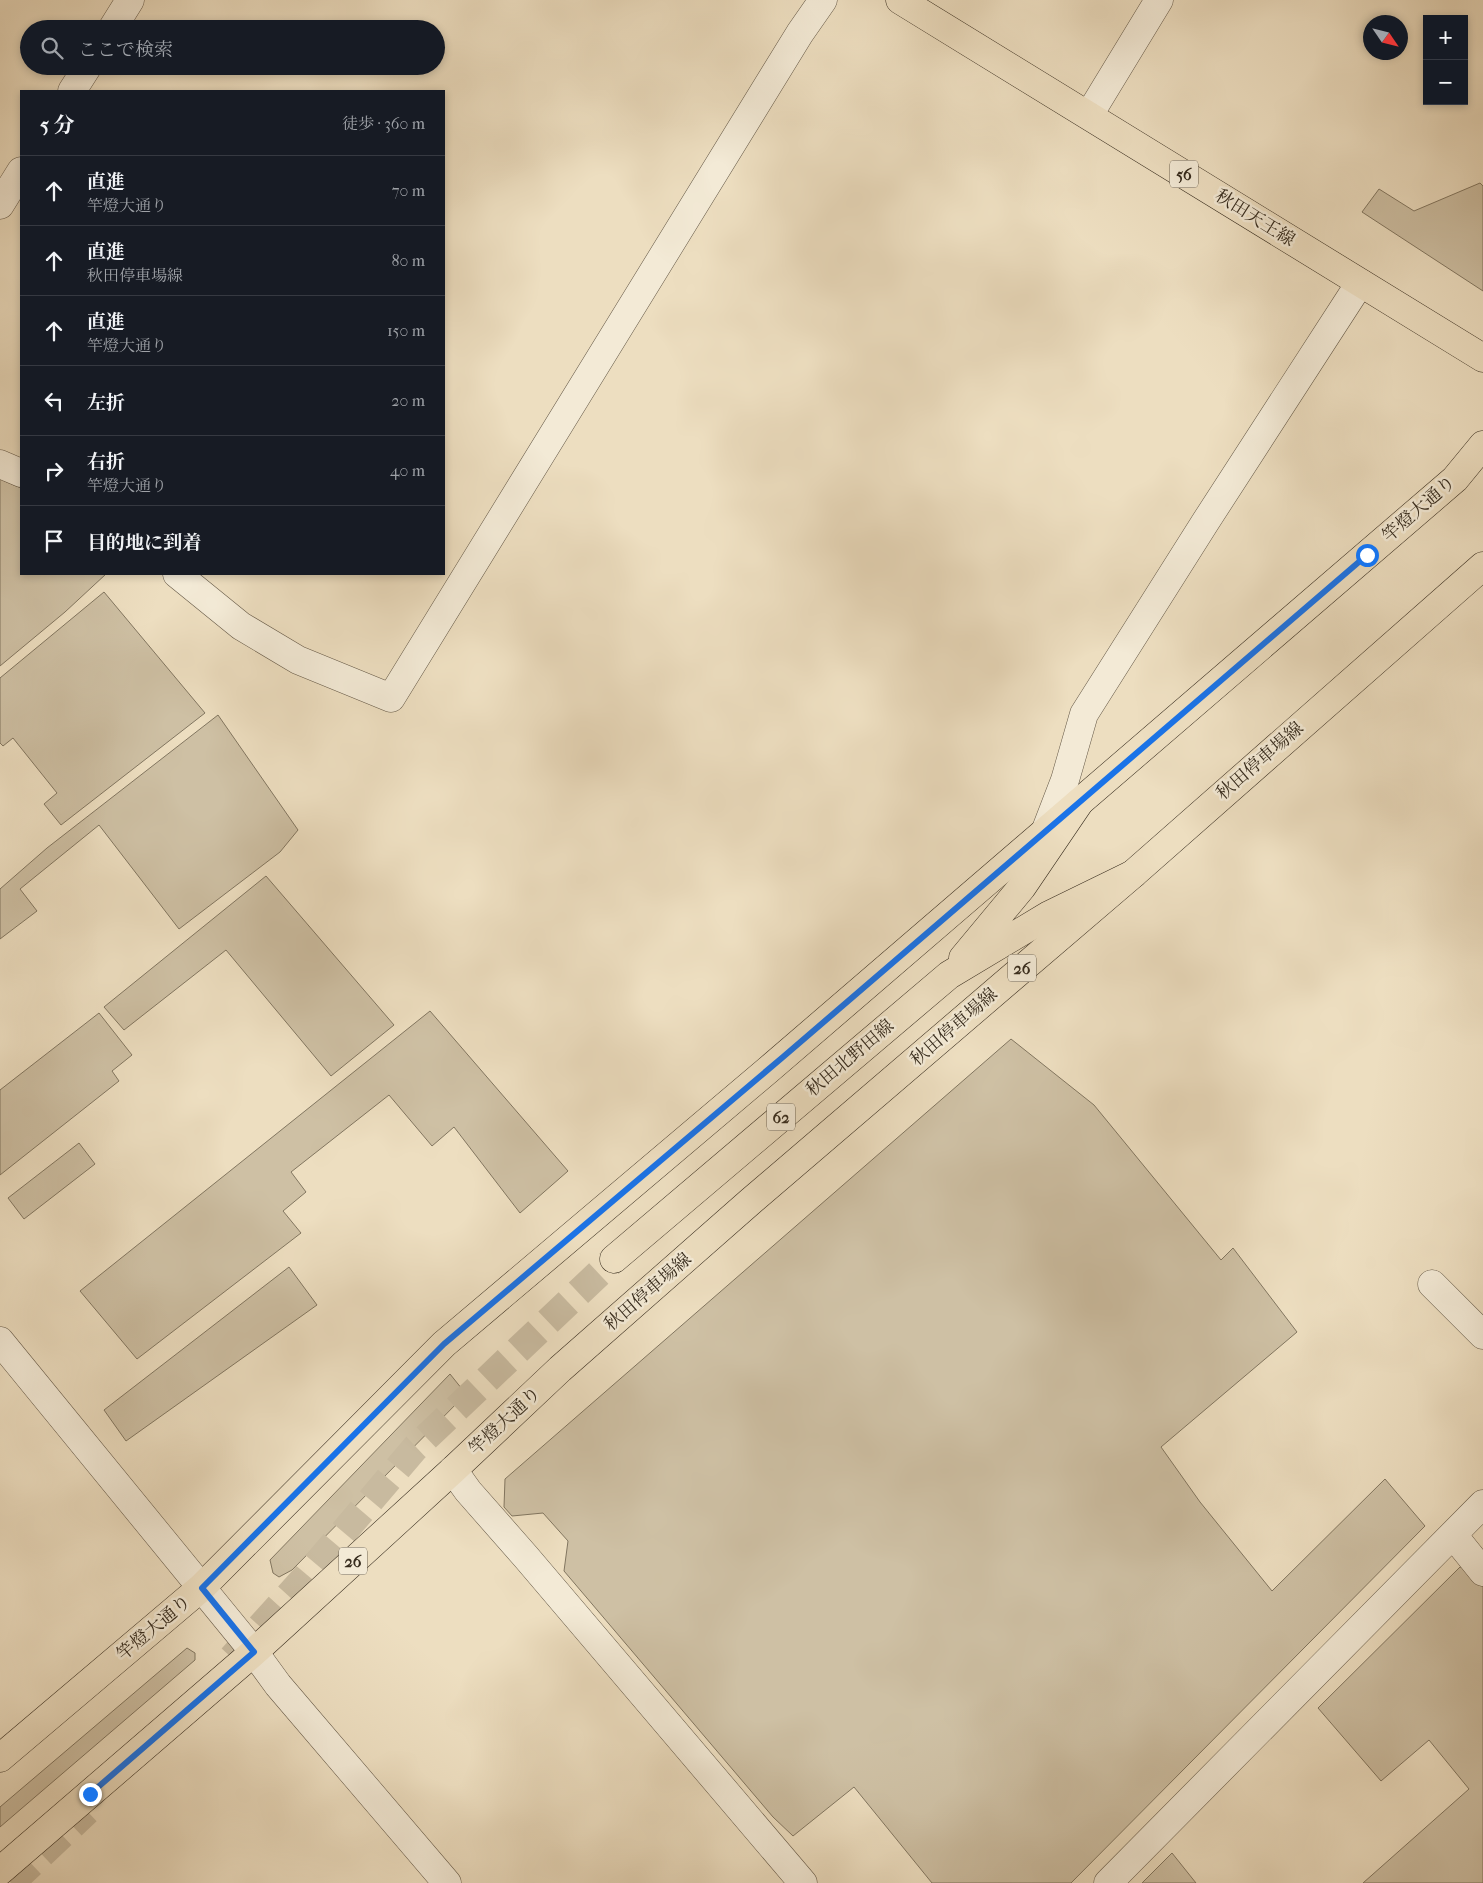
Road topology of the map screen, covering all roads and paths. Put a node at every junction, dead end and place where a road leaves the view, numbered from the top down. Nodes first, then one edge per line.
1 (130, 0) edge
2 (823, 0) edge
3 (900, 0) edge
4 (1159, 0) edge
5 (118, 20) edge
6 (82, 75) edge
7 (73, 90) edge
8 (1089, 115) junction
9 (20, 173) edge
10 (0, 205) edge
11 (1360, 283) junction
12 (1483, 358) edge
13 (1483, 445) edge
14 (0, 464) edge
15 (20, 473) edge
16 (1483, 566) edge
17 (178, 575) edge
18 (1078, 803) junction
19 (1045, 832) junction
20 (1133, 874) junction
21 (949, 975) junction
22 (614, 1259) tunnel mouth
23 (1432, 1284) dead end
24 (1483, 1335) edge
25 (0, 1340) edge
26 (560, 1369) joint
27 (453, 1470) junction
28 (1483, 1504) edge
29 (1454, 1536) junction
30 (1483, 1572) edge
31 (202, 1588) junction
32 (254, 1652) junction
33 (0, 1758) edge
34 (0, 1871) edge
35 (446, 1883) edge
36 (803, 1883) edge
37 (1108, 1883) edge

1 - 5 street
2 - 17 street
3 - 8 main road, 秋田天王線 / 56
4 - 8 street
6 - 7 street
8 - 11 main road, 秋田天王線 / 56
9 - 10 street
11 - 12 main road, 秋田天王線 / 56
11 - 19 street
13 - 18 main road, 竿燈大通り
14 - 15 street
16 - 20 main road, 秋田停車場線 / 26
18 - 19 main road
18 - 21 main road, 62
19 - 31 main road, 竿燈大通り
20 - 21 main road, 62
20 - 26 main road, 秋田停車場線 / 26
21 - 22 main road, 秋田北野田線 / 62
23 - 24 street
25 - 31 street
26 - 27 main road, 竿燈大通り / 26
27 - 32 main road, 竿燈大通り / 26
27 - 36 street
28 - 29 street
29 - 30 street
29 - 37 street
31 - 32 street
31 - 33 main road, 竿燈大通り
32 - 34 main road, 竿燈大通り / 26
32 - 35 street

